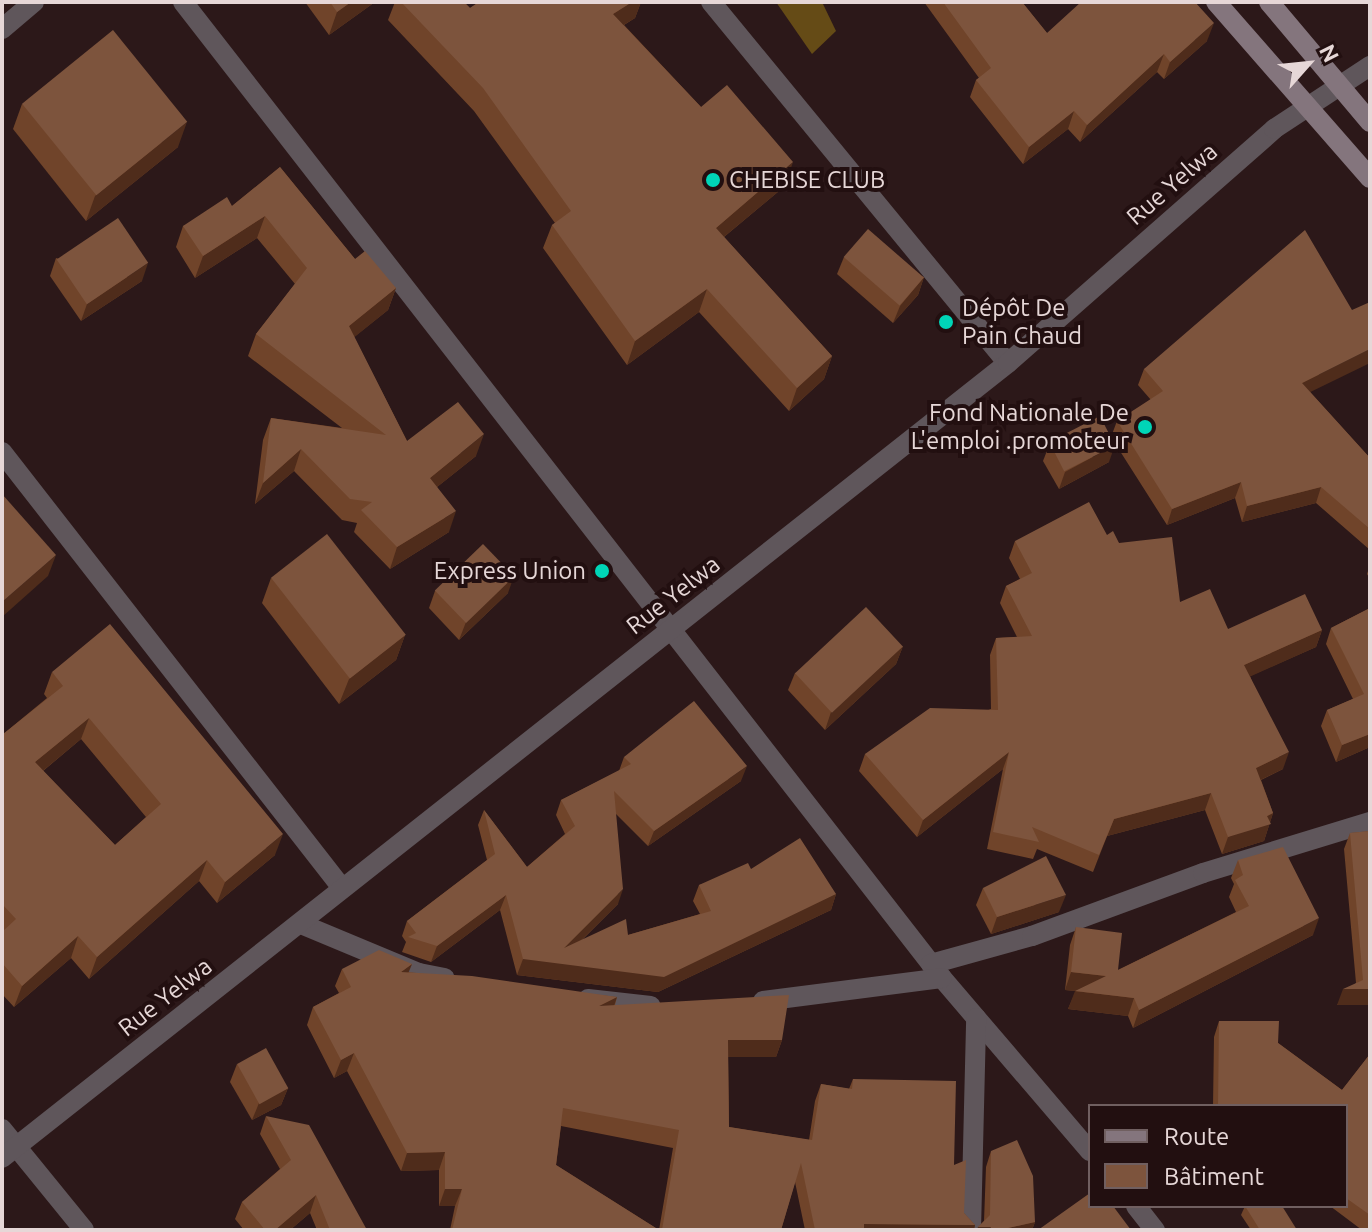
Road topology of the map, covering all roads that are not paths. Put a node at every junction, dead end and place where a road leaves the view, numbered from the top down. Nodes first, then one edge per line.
1 (34, 2) edge
2 (183, 2) edge
3 (711, 2) edge
4 (1216, 2) edge
5 (1269, 2) edge
6 (2, 29) edge
7 (1370, 66) edge
8 (1339, 88) junction
9 (1306, 108) junction
10 (1370, 122) edge
11 (1370, 178) edge
12 (1008, 363) junction
13 (2, 452) edge
14 (672, 629) junction
15 (1370, 822) edge
16 (342, 888) junction
17 (301, 924) junction
18 (936, 971) junction
19 (464, 981) edge
20 (563, 995) edge
21 (746, 1004) edge
22 (676, 1006) edge
23 (976, 1018) junction
24 (2, 1129) edge
25 (1088, 1149) edge
26 (10, 1153) edge
27 (1138, 1208) edge
28 (84, 1230) edge
29 (971, 1230) edge
30 (1155, 1230) edge

1 - 6 street
2 - 14 street
3 - 12 street
4 - 9 main road
5 - 8 main road
7 - 8 street, Rue Yelwa
8 - 9 street, Rue Yelwa
8 - 10 main road
9 - 11 main road
9 - 12 street, Rue Yelwa
12 - 14 street, Rue Yelwa
13 - 16 street
14 - 16 street, Rue Yelwa
14 - 18 street
15 - 18 street
16 - 17 street, Rue Yelwa
17 - 19 street
17 - 26 street, Rue Yelwa
18 - 21 street
18 - 23 street
20 - 22 street
23 - 25 street
23 - 29 street
24 - 26 street
26 - 28 street
27 - 30 street

